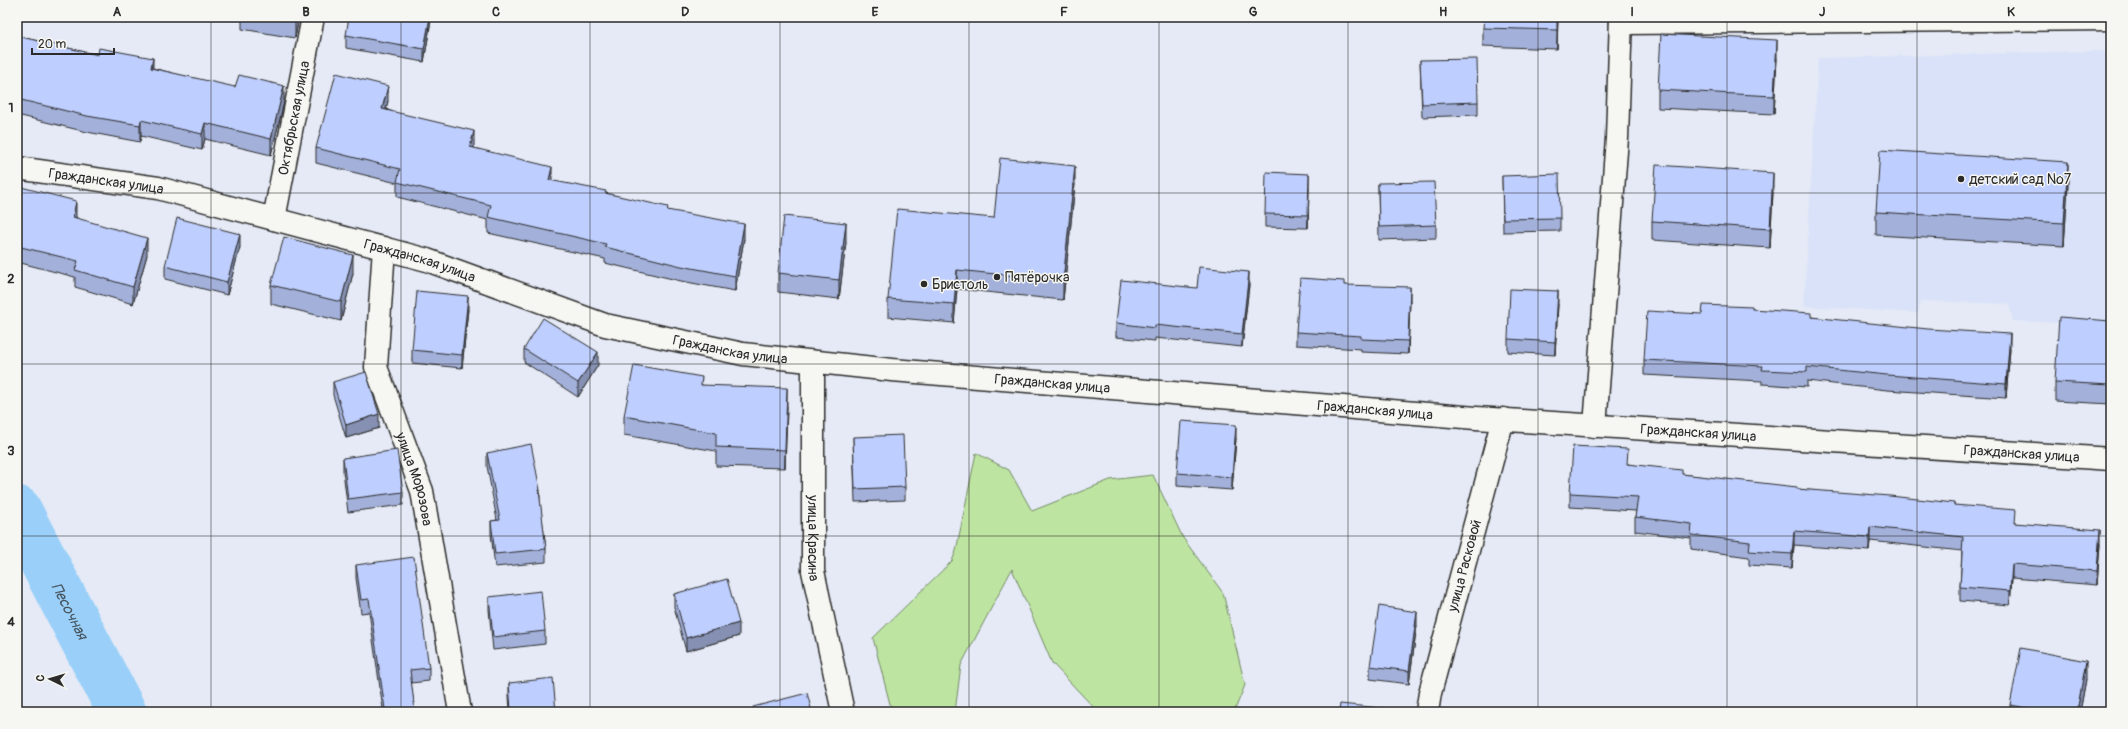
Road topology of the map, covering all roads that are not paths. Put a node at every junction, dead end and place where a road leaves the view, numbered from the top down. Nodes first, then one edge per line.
1 (313, 17) edge
2 (2111, 19) edge
3 (1621, 20) edge
4 (17, 168) edge
5 (274, 219) junction
6 (384, 248) junction
7 (814, 362) junction
8 (1503, 419) junction
9 (1596, 426) junction
10 (2111, 459) edge
11 (460, 712) edge
12 (843, 712) edge
13 (1427, 712) edge

1 - 5 street, Октябрьская улица
2 - 3 street
3 - 9 street
4 - 5 street, Гражданская улица
5 - 6 street, Гражданская улица
6 - 7 street, Гражданская улица
6 - 11 street, улица Морозова
7 - 8 street, Гражданская улица
7 - 12 street, улица Красина
8 - 9 street, Гражданская улица
8 - 13 street, улица Расковой
9 - 10 street, Гражданская улица

